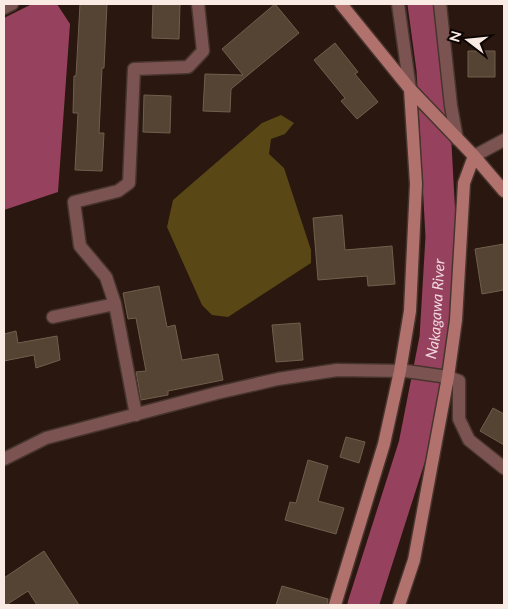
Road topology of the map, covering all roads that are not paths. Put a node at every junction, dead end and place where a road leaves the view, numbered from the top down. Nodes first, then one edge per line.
1 (12, 4) edge
2 (198, 4) edge
3 (341, 4) edge
4 (398, 4) edge
5 (440, 4) edge
6 (4, 8) edge
7 (410, 89) junction
8 (457, 139) junction
9 (504, 140) edge
10 (474, 156) junction
11 (504, 191) edge
12 (115, 304) junction
13 (53, 317) dead end
14 (403, 371) junction
15 (443, 377) junction
16 (136, 415) junction
17 (4, 459) edge
18 (504, 468) edge
19 (335, 605) edge
20 (400, 605) edge

1 - 6 street
2 - 12 street
3 - 7 street
4 - 7 street
5 - 8 street
7 - 8 street
7 - 14 street
8 - 10 street
9 - 10 street
10 - 11 street
10 - 15 street
12 - 13 street
12 - 16 street
14 - 15 street
14 - 16 street
14 - 19 street
15 - 18 street
15 - 20 street
16 - 17 street

